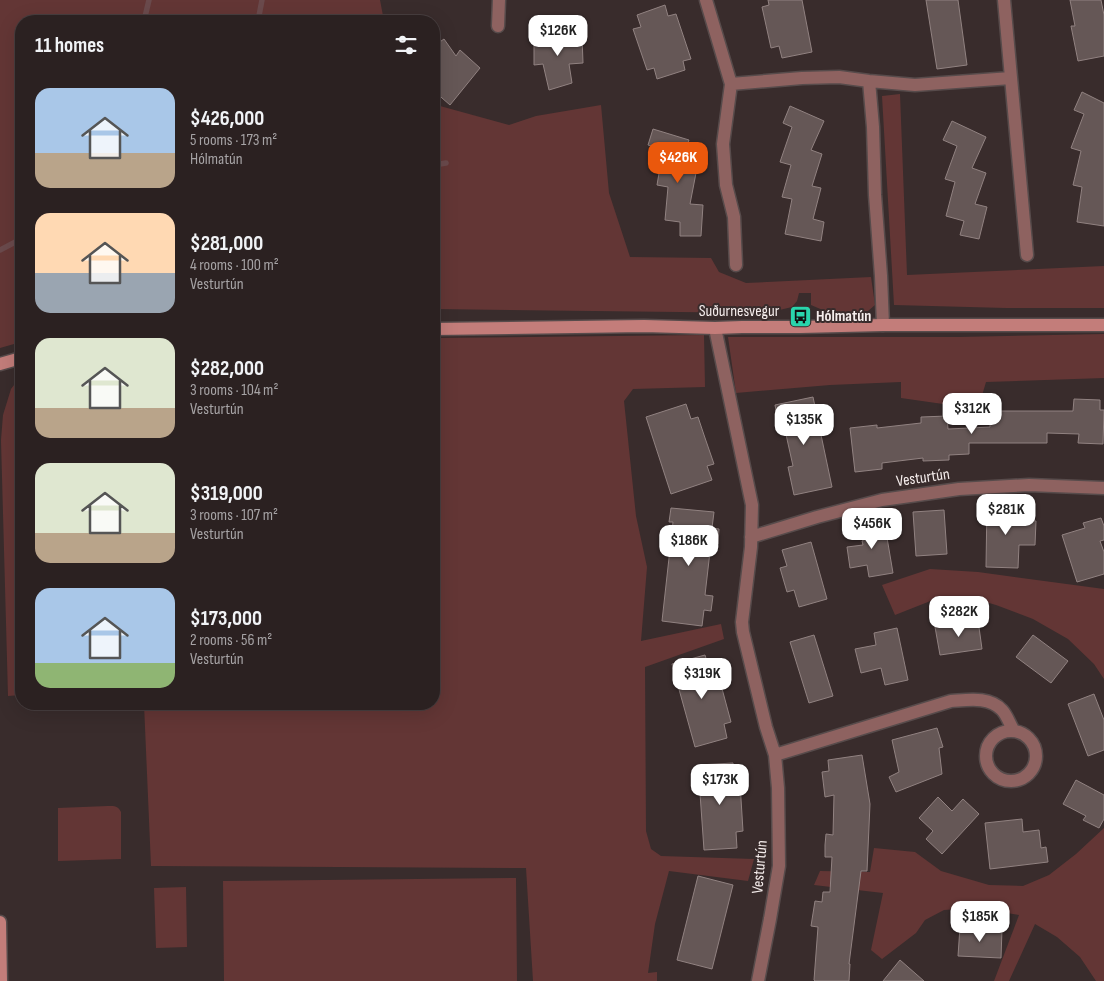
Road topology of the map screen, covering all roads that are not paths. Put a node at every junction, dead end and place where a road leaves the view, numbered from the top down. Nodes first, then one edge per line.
1 (498, 0) edge
2 (706, 0) edge
3 (1004, 0) edge
4 (498, 26) dead end
5 (1011, 78) junction
6 (868, 81) junction
7 (731, 84) junction
8 (1027, 255) dead end
9 (736, 265) dead end
10 (883, 325) junction
11 (1104, 325) edge
12 (715, 328) junction
13 (440, 329) edge
14 (15, 360) edge
15 (0, 364) edge
16 (1104, 488) edge
17 (751, 537) junction
18 (1014, 731) junction
19 (775, 755) junction
20 (0, 922) edge
21 (0, 938) edge
22 (1, 981) edge
23 (758, 981) edge

1 - 4 street
2 - 7 street
3 - 5 street
5 - 6 street
5 - 8 street
6 - 7 street
6 - 10 street
7 - 9 street
10 - 11 street, Suðurnesvegur
10 - 12 street, Suðurnesvegur
12 - 13 street, Suðurnesvegur
12 - 17 street, Vesturtún
14 - 15 street
16 - 17 street, Vesturtún
17 - 19 street, Vesturtún
18 - 18 street
18 - 19 street
19 - 23 street, Vesturtún
20 - 21 street
21 - 22 street

